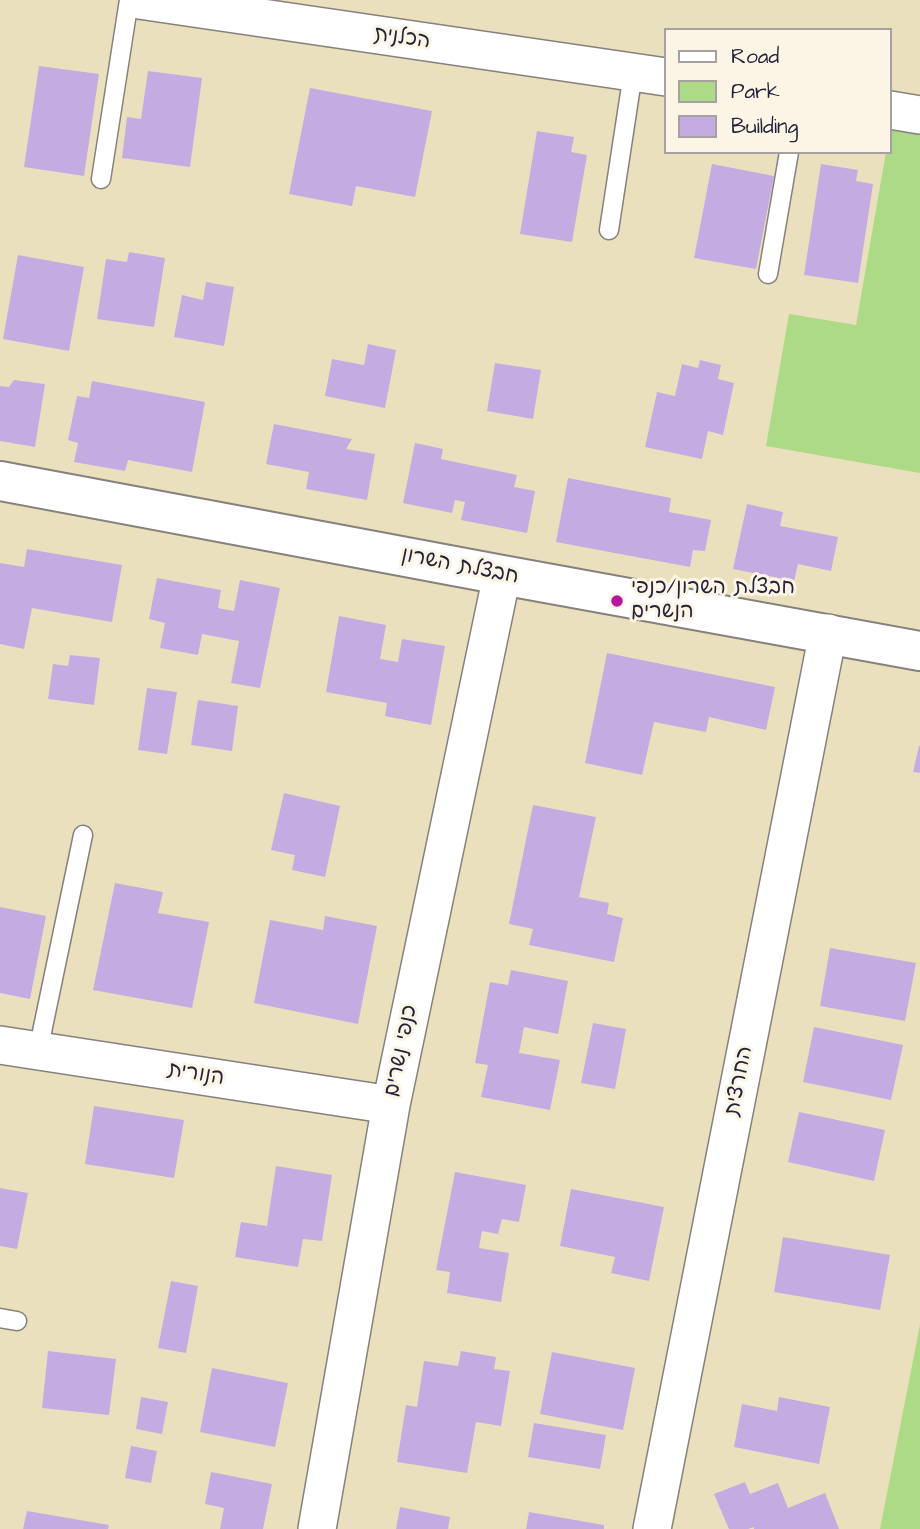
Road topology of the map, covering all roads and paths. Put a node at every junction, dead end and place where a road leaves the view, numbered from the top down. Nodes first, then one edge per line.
1 (129, 0) edge
2 (139, 0) edge
3 (650, 75) edge
4 (892, 110) edge
5 (920, 115) edge
6 (789, 154) edge
7 (101, 179) dead end
8 (609, 230) dead end
9 (768, 274) dead end
10 (0, 481) edge
11 (502, 575) junction
12 (828, 633) junction
13 (920, 651) edge
14 (83, 835) dead end
15 (0, 1045) edge
16 (38, 1051) junction
17 (391, 1105) junction
18 (317, 1529) edge
19 (652, 1529) edge

1 - 7 lane
2 - 3 street, הכלנית
3 - 8 lane
4 - 5 street
6 - 9 lane
10 - 11 street, חבצלת השרון
11 - 12 street, חבצלת השרון
11 - 17 street, כנפי נשרים
12 - 13 street, חבצלת השרון
12 - 19 street, החרצית
14 - 16 lane
15 - 16 street, הנורית
16 - 17 street, הנורית
17 - 18 street, כנפי נשרים

